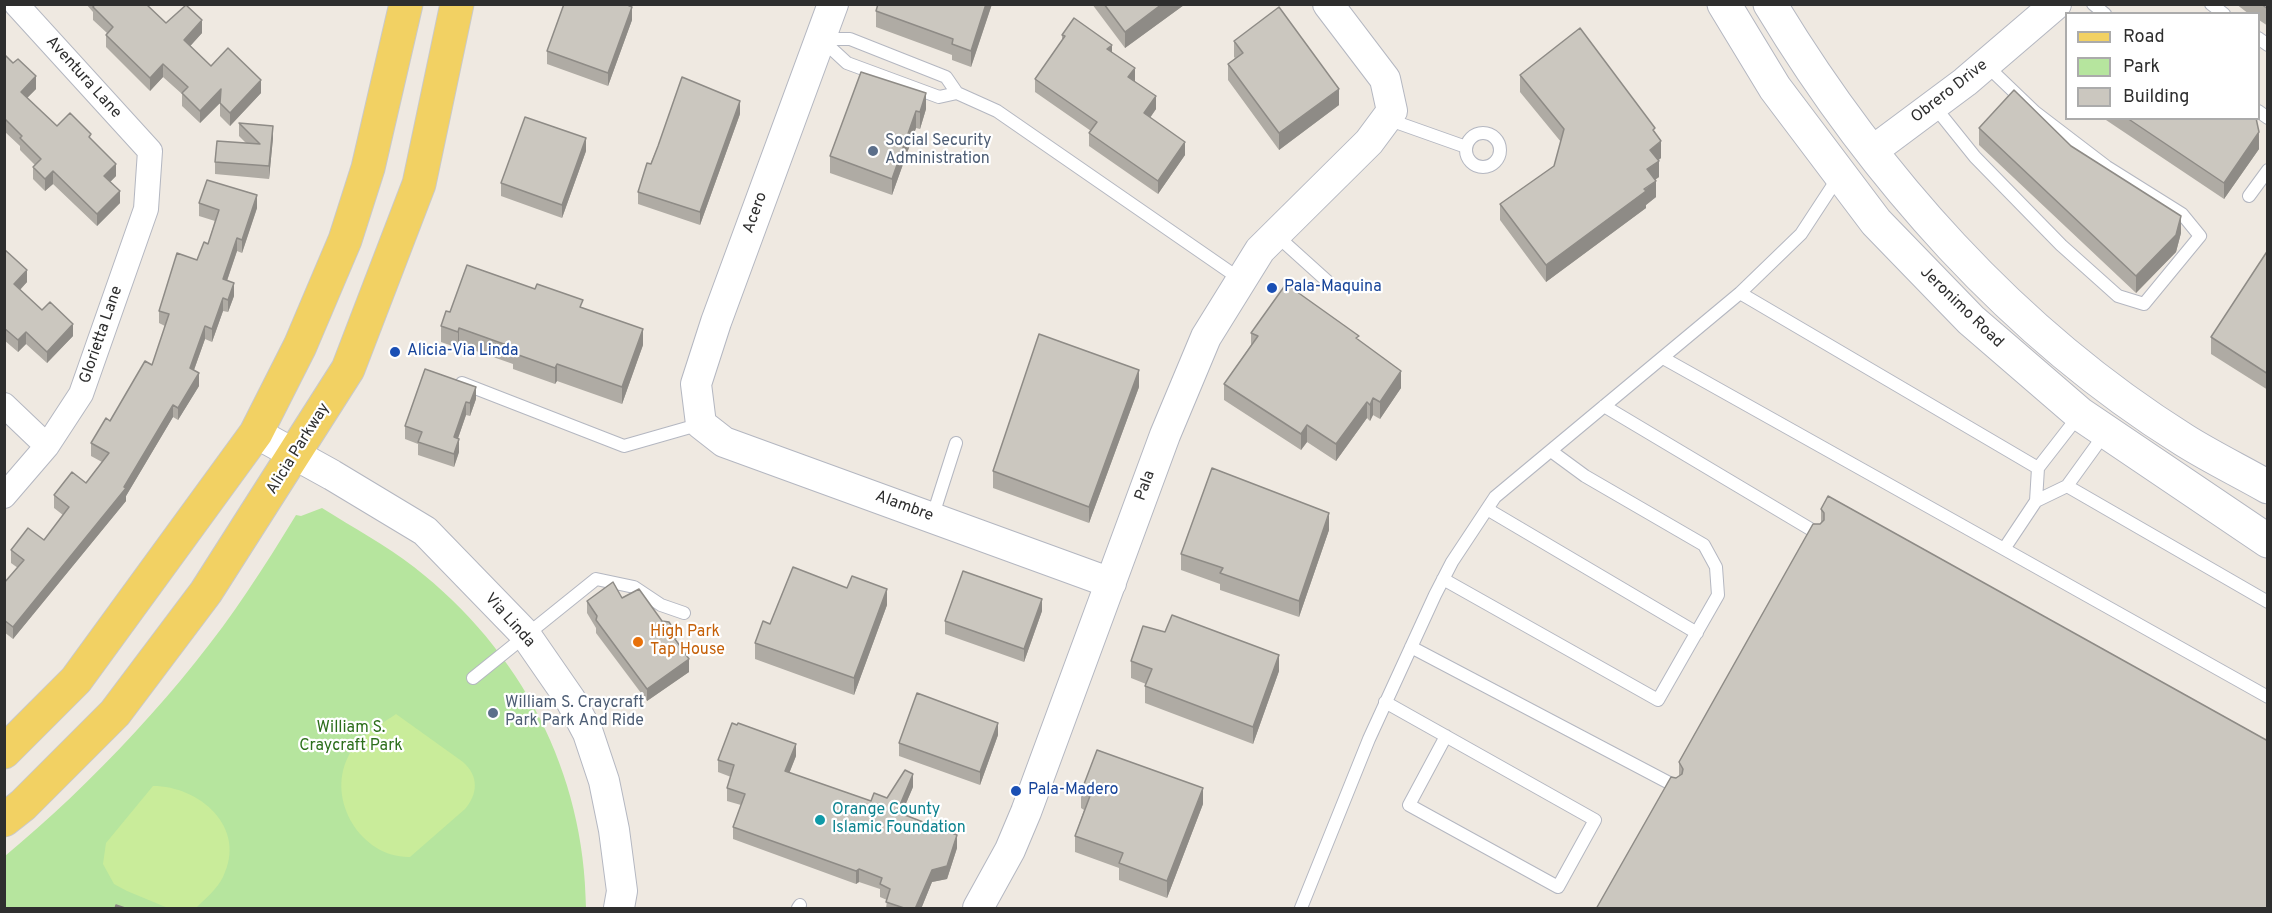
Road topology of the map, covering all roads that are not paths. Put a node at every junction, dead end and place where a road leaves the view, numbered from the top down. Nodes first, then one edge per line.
1 (16, 4) edge
2 (406, 4) edge
3 (457, 4) edge
4 (833, 4) edge
5 (1328, 4) edge
6 (1724, 4) edge
7 (1770, 4) edge
8 (2056, 4) edge
9 (821, 39) junction
10 (1986, 65) junction
11 (957, 93) junction
12 (1934, 105) junction
13 (1389, 115) junction
14 (1466, 147) dead end
15 (150, 151) joint
16 (1870, 152) junction
17 (2268, 170) edge
18 (1839, 175) junction
19 (2249, 196) dead end
20 (1275, 234) junction
21 (1240, 279) junction
22 (1327, 281) dead end
23 (1740, 293) junction
24 (1663, 358) junction
25 (453, 380) edge
26 (4, 405) edge
27 (1604, 406) junction
28 (2093, 423) junction
29 (701, 424) junction
30 (256, 433) junction
31 (956, 443) dead end
32 (47, 446) junction
33 (1551, 451) junction
34 (295, 455) junction
35 (2038, 468) junction
36 (2067, 486) junction
37 (2268, 487) edge
38 (4, 496) edge
39 (2036, 501) junction
40 (1487, 509) junction
41 (932, 518) junction
42 (1817, 533) edge
43 (2268, 541) edge
44 (2004, 549) junction
45 (1443, 579) junction
46 (1111, 583) junction
47 (2268, 602) edge
48 (684, 613) dead end
49 (1697, 633) junction
50 (525, 634) junction
51 (1411, 647) junction
52 (473, 678) dead end
53 (2268, 697) edge
54 (1385, 702) junction
55 (1446, 736) junction
56 (4, 752) edge
57 (1675, 786) edge
58 (4, 820) edge
59 (619, 909) edge
60 (978, 909) edge
61 (1301, 909) edge

1 - 15 street, Aventura Lane
2 - 30 main road
3 - 34 main road, Alicia Parkway
4 - 9 street, Acero
5 - 13 street
6 - 18 main road, Jeronimo Road
7 - 16 main road
8 - 10 street, Obrero Drive
9 - 11 lane
9 - 11 lane
9 - 29 street, Acero
10 - 12 street, Obrero Drive
10 - 12 lane
11 - 21 lane
12 - 16 street, Obrero Drive
13 - 14 lane
13 - 20 street, Pala
15 - 32 street, Glorietta Lane
16 - 18 street, Obrero Drive
16 - 37 main road
17 - 19 lane
18 - 23 lane
18 - 28 main road, Jeronimo Road
20 - 21 street, Pala
20 - 22 lane
21 - 46 street, Pala
23 - 24 lane
23 - 35 lane
24 - 27 lane
24 - 44 lane
25 - 29 lane
26 - 32 street
27 - 33 lane
27 - 42 lane
28 - 35 lane
28 - 36 lane
28 - 43 main road, Jeronimo Road
29 - 41 street, Alambre
30 - 34 street, Via Linda
30 - 56 main road
31 - 41 lane
32 - 38 street, Glorietta Lane
33 - 40 lane
33 - 49 lane
34 - 50 street, Via Linda
34 - 58 main road, Alicia Parkway
35 - 39 lane
36 - 39 lane
36 - 47 lane
39 - 44 lane
40 - 45 lane
40 - 49 lane
41 - 46 street, Alambre
44 - 53 lane
45 - 49 lane
45 - 51 lane
46 - 60 street, Pala
48 - 50 lane
50 - 52 lane
50 - 59 street, Via Linda
51 - 54 lane
51 - 57 lane
54 - 55 lane
54 - 61 lane
55 - 55 lane

